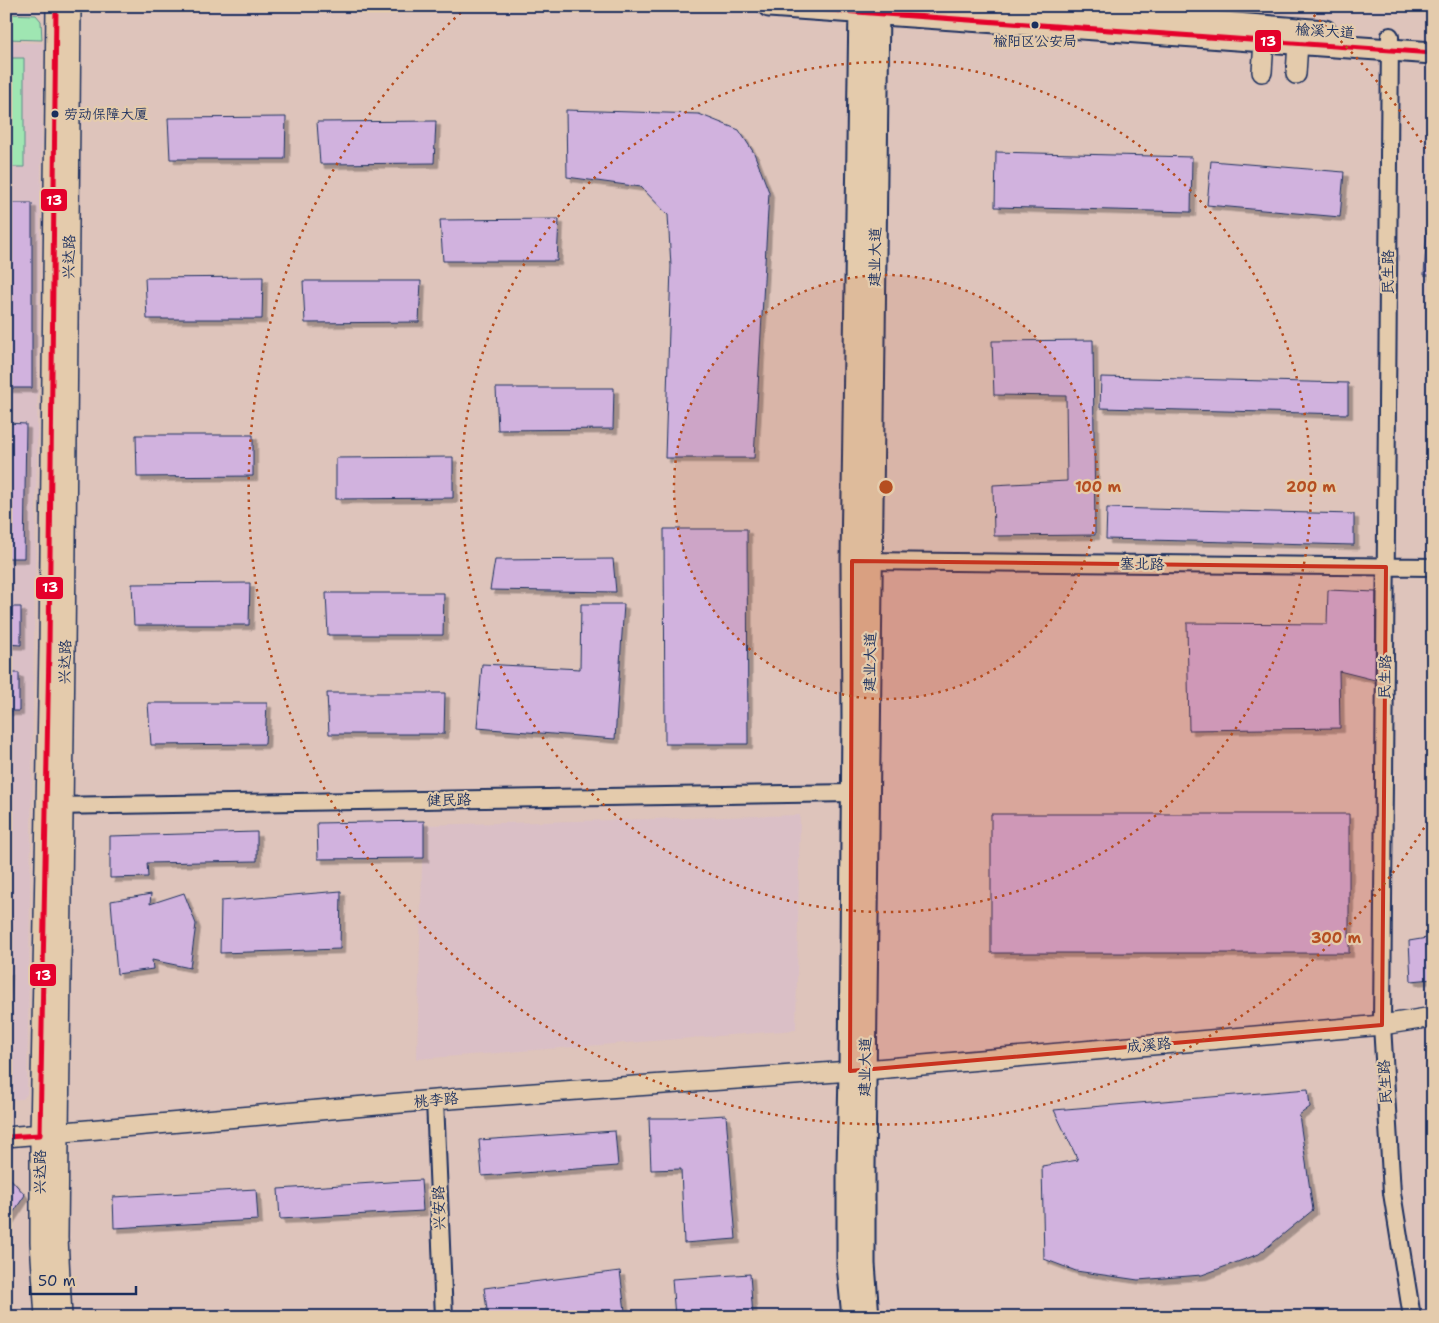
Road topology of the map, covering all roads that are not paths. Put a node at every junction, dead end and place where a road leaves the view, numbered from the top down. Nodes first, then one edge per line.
1 (56, 6) edge
2 (71, 6) edge
3 (769, 6) edge
4 (1007, 6) edge
5 (869, 10) edge
6 (1433, 39) edge
7 (1264, 41) junction
8 (1390, 43) junction
9 (1298, 44) junction
10 (1433, 53) edge
11 (1262, 72) dead end
12 (1296, 74) dead end
13 (861, 561) junction
14 (1386, 566) junction
15 (1433, 567) edge
16 (852, 793) junction
17 (54, 806) junction
18 (1433, 1016) edge
19 (1382, 1024) junction
20 (858, 1071) junction
21 (435, 1100) junction
22 (49, 1135) junction
23 (6, 1137) edge
24 (46, 1317) edge
25 (62, 1317) edge
26 (444, 1317) edge
27 (853, 1317) edge
28 (868, 1317) edge
29 (1412, 1317) edge

1 - 17 main road, 兴达路
2 - 17 main road, 兴达路
3 - 5 main road, 榆溪大道
4 - 8 main road, 榆溪大道
5 - 7 main road, 榆溪大道
5 - 13 main road, 建业大道
6 - 8 main road, 榆溪大道
7 - 9 main road, 榆溪大道
7 - 11 main road
8 - 9 main road, 榆溪大道
8 - 10 main road, 榆溪大道
8 - 14 street, 民生路
9 - 12 main road
13 - 14 street, 塞北路
13 - 16 main road, 建业大道
13 - 20 main road, 建业大道
14 - 15 street, 塞北路
14 - 19 street, 民生路
16 - 17 street, 健民路
16 - 20 main road, 建业大道
17 - 22 main road, 兴达路
18 - 19 main road, 成溪路
19 - 20 main road, 成溪路
19 - 29 street, 民生路
20 - 21 main road, 桃李路
20 - 27 main road, 建业大道
20 - 28 main road, 建业大道
21 - 22 main road, 桃李路
21 - 26 street, 兴安路
22 - 23 main road, 桃李路
22 - 24 main road, 兴达路
22 - 25 main road, 兴达路

